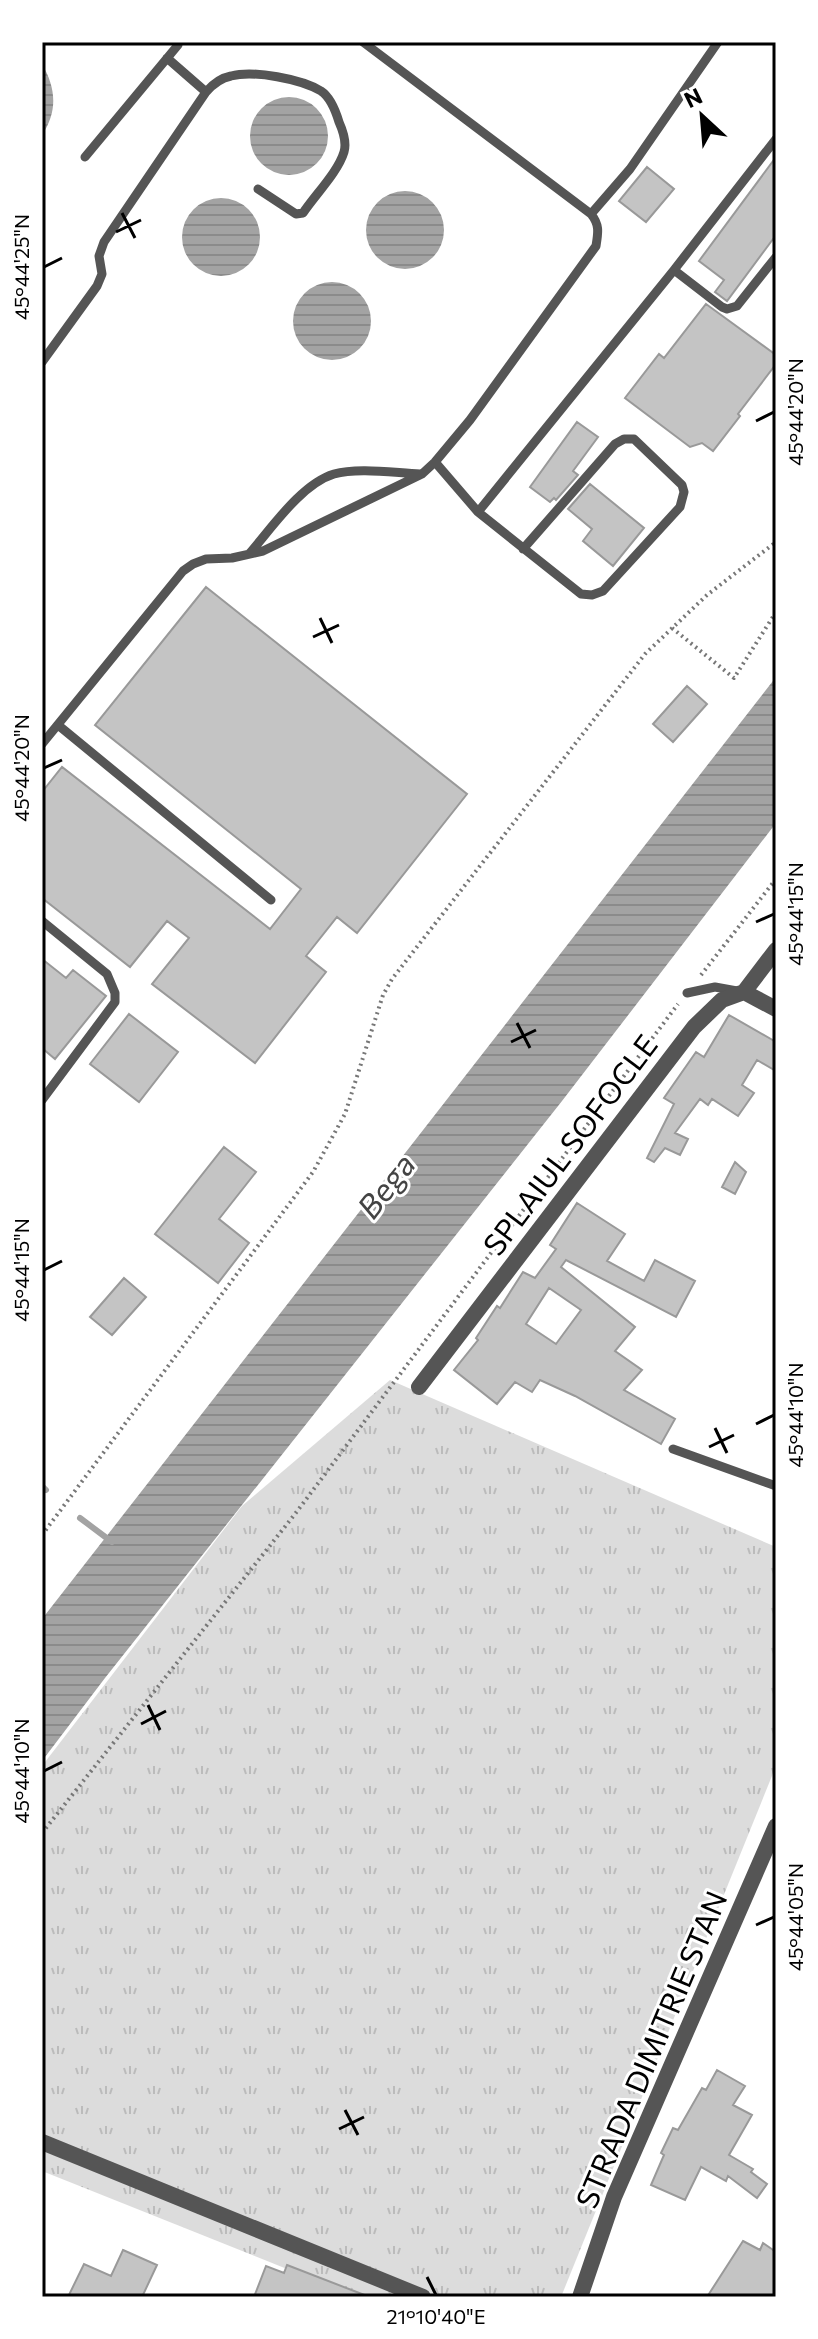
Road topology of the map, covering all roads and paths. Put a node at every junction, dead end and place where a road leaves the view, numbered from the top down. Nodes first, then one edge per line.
1 (363, 42) edge
2 (718, 42) edge
3 (178, 45) dead end
4 (167, 58) junction
5 (206, 92) junction
6 (776, 139) edge
7 (85, 157) dead end
8 (258, 189) dead end
9 (591, 214) junction
10 (776, 257) edge
11 (674, 270) junction
12 (42, 362) edge
13 (435, 462) junction
14 (422, 474) junction
15 (478, 512) junction
16 (776, 542) edge
17 (523, 549) junction
18 (249, 554) junction
19 (776, 612) edge
20 (672, 628) junction
21 (58, 725) junction
22 (42, 744) edge
23 (776, 879) edge
24 (271, 900) dead end
25 (42, 921) edge
26 (776, 950) edge
27 (744, 992) junction
28 (687, 993) junction
29 (776, 1009) edge
30 (42, 1100) edge
31 (419, 1387) dead end
32 (673, 1449) dead end
33 (776, 1486) edge
34 (42, 1535) edge
35 (776, 1826) edge
36 (42, 1833) edge
37 (42, 2142) edge
38 (423, 2297) edge
39 (580, 2297) edge

1 - 9 lane
2 - 9 lane
3 - 4 lane
4 - 5 lane
4 - 7 lane
5 - 8 lane
5 - 12 lane
6 - 11 lane
9 - 13 lane
10 - 11 lane
11 - 15 lane
13 - 14 lane
13 - 15 lane
14 - 18 lane
14 - 18 lane
15 - 17 lane
16 - 20 path
17 - 17 lane
18 - 21 lane
19 - 20 path
20 - 34 path
21 - 22 lane
21 - 24 lane
23 - 28 path
25 - 30 lane
26 - 27 street, SPLAIUL SOFOCLE
27 - 28 lane
27 - 29 street
27 - 31 street, SPLAIUL SOFOCLE
28 - 36 path
32 - 33 lane
35 - 39 street, STRADA DIMITRIE STAN
37 - 38 street

